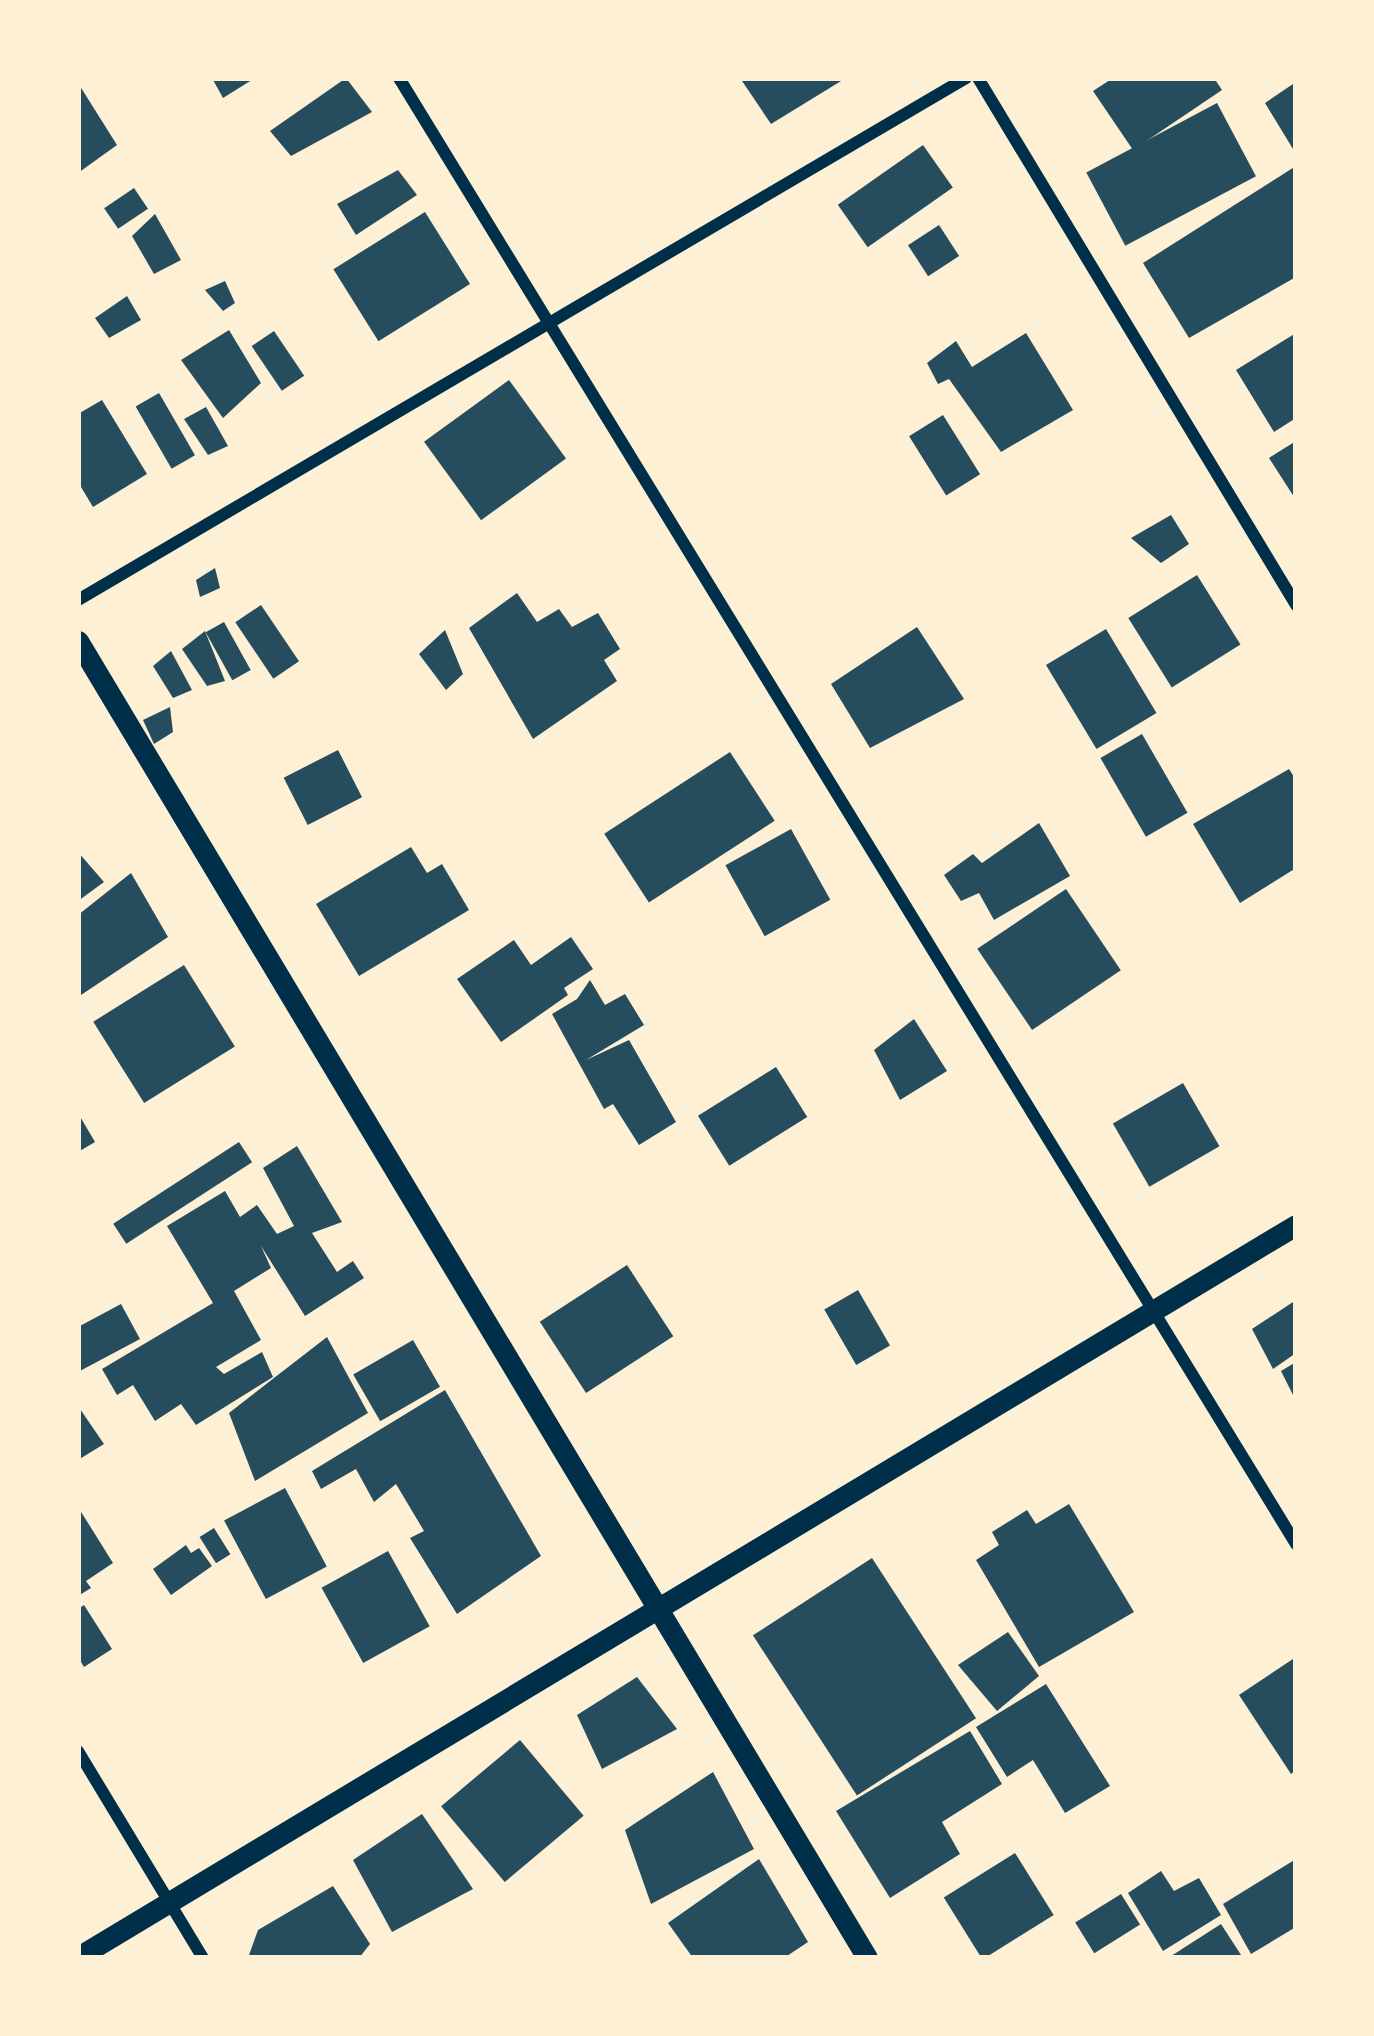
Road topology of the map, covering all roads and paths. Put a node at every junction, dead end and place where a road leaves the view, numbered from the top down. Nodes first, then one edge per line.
1 (399, 78) edge
2 (966, 78) edge
3 (978, 78) edge
4 (551, 325) junction
5 (78, 600) edge
6 (1296, 605) edge
7 (78, 640) edge
8 (1296, 1226) edge
9 (1152, 1313) junction
10 (1296, 1544) edge
11 (658, 1610) junction
12 (78, 1751) edge
13 (169, 1901) junction
14 (78, 1957) edge
15 (203, 1958) edge
16 (867, 1958) edge

1 - 4 street
2 - 4 street
3 - 6 street
4 - 5 street
4 - 9 street
7 - 11 street
8 - 9 street
9 - 10 street
9 - 11 street
11 - 13 street
11 - 16 street
12 - 13 street
13 - 14 street
13 - 15 street

